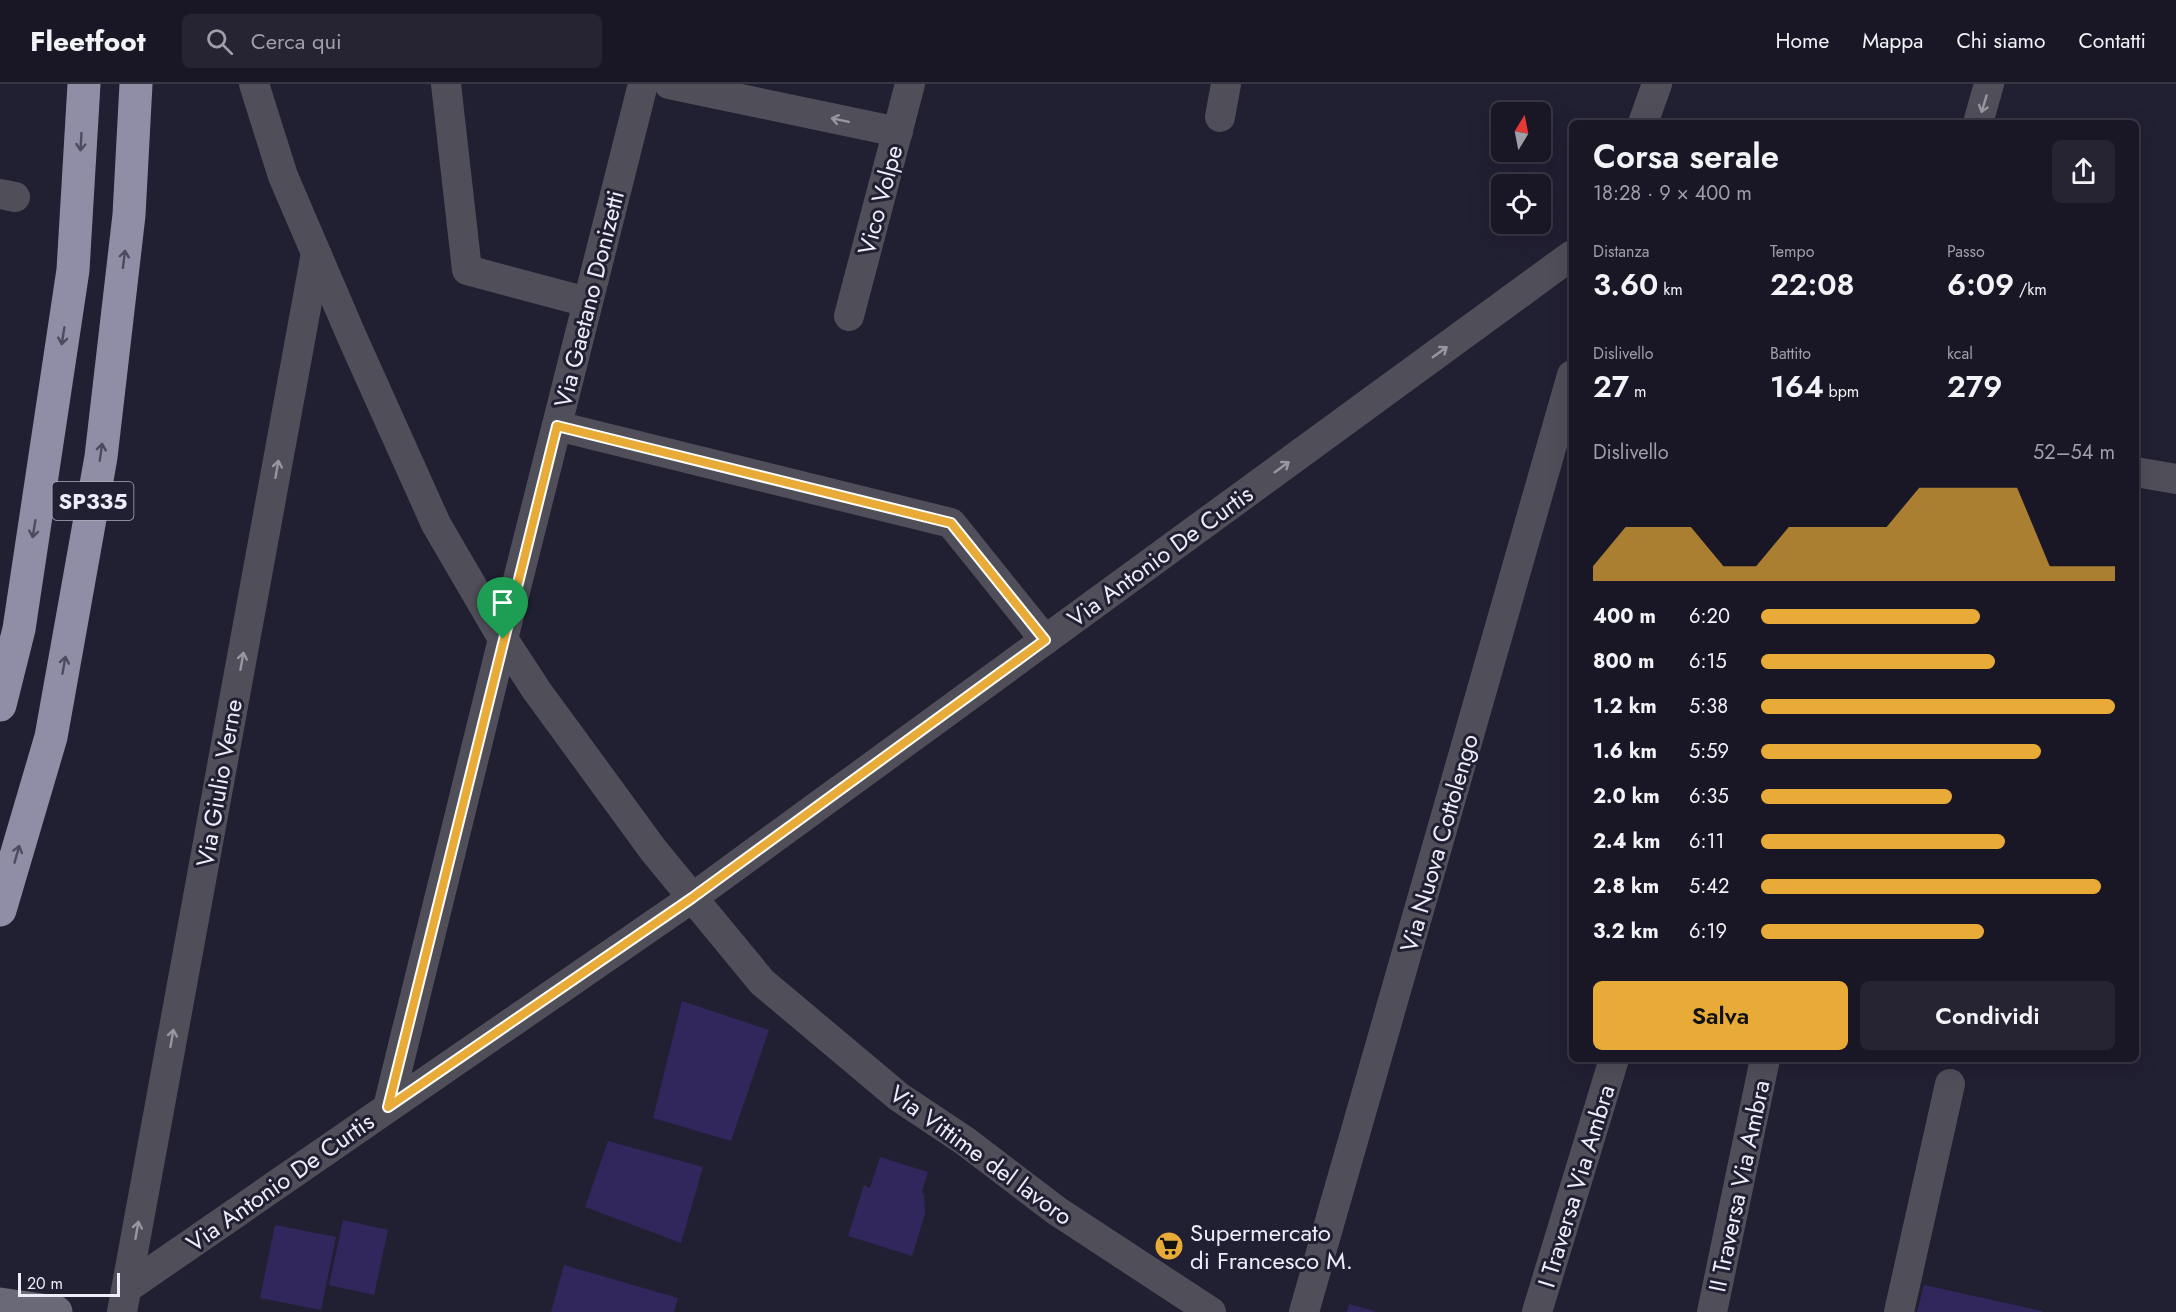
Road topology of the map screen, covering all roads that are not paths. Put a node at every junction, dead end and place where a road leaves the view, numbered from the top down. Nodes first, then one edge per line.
1 (84, 84) edge
2 (136, 84) edge
3 (254, 84) edge
4 (446, 84) edge
5 (643, 84) edge
6 (669, 84) edge
7 (910, 84) edge
8 (1226, 84) edge
9 (1657, 84) edge
10 (1989, 84) edge
11 (1220, 117) dead end
12 (1644, 120) edge
13 (1979, 120) edge
14 (898, 132) junction
15 (316, 253) junction
16 (1569, 257) edge
17 (587, 302) junction
18 (849, 316) dead end
19 (1569, 385) edge
20 (557, 426) junction
21 (2139, 472) edge
22 (2176, 479) edge
23 (503, 639) junction
24 (1045, 640) junction
25 (0, 705) edge
26 (692, 898) junction
27 (0, 910) edge
28 (1613, 1062) edge
29 (1764, 1062) edge
30 (1950, 1084) dead end
31 (388, 1107) junction
32 (124, 1300) edge
33 (0, 1304) edge
34 (56, 1312) edge
35 (1211, 1312) edge
36 (1304, 1312) edge
37 (1537, 1312) edge
38 (1712, 1312) edge
39 (1899, 1312) edge

1 -> 25 highway, SP335
27 -> 2 highway, SP335
3 - 15 street, Via Vittime del lavoro
4 - 17 street
5 - 17 street, Via Gaetano Donizetti
14 -> 6 street
7 - 14 street, Vico Volpe
8 - 11 street
9 - 12 street
10 -> 13 street
14 - 18 street, Vico Volpe
15 - 23 street, Via Vittime del lavoro
32 -> 15 street, Via Giulio Verne
24 -> 16 street, Via Antonio De Curtis
17 - 20 street, Via Gaetano Donizetti
19 - 36 street, Via Nuova Cottolengo
20 - 23 street, Via Gaetano Donizetti
20 - 24 street
21 - 22 street
23 - 26 street, Via Vittime del lavoro
23 - 31 street, Via Gaetano Donizetti
24 - 26 street, Via Antonio De Curtis
26 - 31 street, Via Antonio De Curtis
26 - 35 street, Via Vittime del lavoro
28 - 37 street, I Traversa Via Ambra
29 - 38 street, II Traversa Via Ambra
30 - 39 street
31 - 32 street, Via Antonio De Curtis
33 - 34 street

